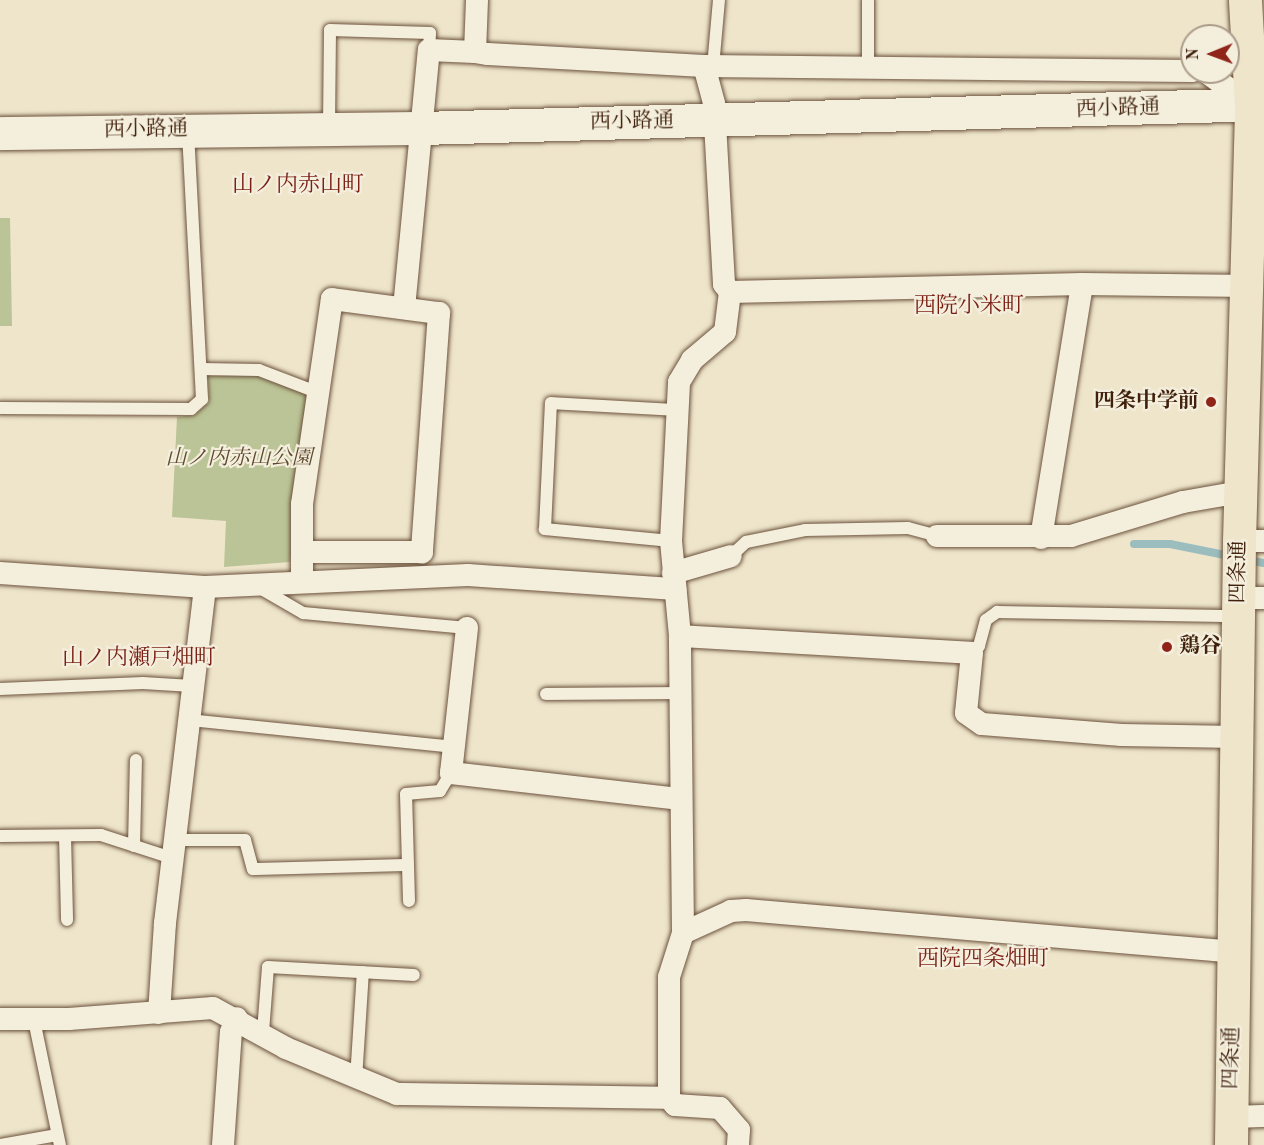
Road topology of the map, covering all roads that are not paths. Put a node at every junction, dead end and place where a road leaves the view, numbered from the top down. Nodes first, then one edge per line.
1 (477, 0) edge
2 (719, 0) edge
3 (868, 0) edge
4 (1245, 0) edge
5 (429, 50) junction
6 (475, 52) junction
7 (709, 66) junction
8 (867, 67) junction
9 (1180, 71) edge
10 (1225, 84) edge
11 (1257, 105) edge
12 (715, 120) junction
13 (329, 126) junction
14 (421, 128) junction
15 (188, 129) junction
16 (0, 133) edge
17 (1082, 284) junction
18 (1246, 286) junction
19 (730, 292) junction
20 (404, 308) junction
21 (201, 369) junction
22 (320, 393) junction
23 (0, 408) edge
24 (677, 410) junction
25 (1241, 492) junction
26 (937, 536) joint
27 (1041, 538) junction
28 (671, 541) junction
29 (731, 556) joint
30 (302, 564) junction
31 (0, 573) edge
32 (1246, 574) edge
33 (674, 581) junction
34 (258, 586) junction
35 (205, 587) junction
36 (467, 628) joint
37 (680, 636) junction
38 (972, 653) junction
39 (192, 686) junction
40 (0, 689) edge
41 (680, 693) junction
42 (546, 694) dead end
43 (189, 720) junction
44 (1236, 737) junction
45 (454, 747) junction
46 (136, 760) dead end
47 (451, 773) junction
48 (679, 799) junction
49 (0, 836) edge
50 (65, 836) junction
51 (134, 846) junction
52 (176, 849) junction
53 (408, 865) junction
54 (409, 901) dead end
55 (67, 920) dead end
56 (683, 933) junction
57 (1234, 952) junction
58 (363, 972) junction
59 (414, 975) dead end
60 (159, 1013) junction
61 (237, 1018) junction
62 (0, 1019) edge
63 (34, 1020) junction
64 (263, 1032) junction
65 (356, 1079) junction
66 (669, 1098) junction
67 (1264, 1116) edge
68 (1231, 1131) edge
69 (58, 1140) edge
70 (1, 1145) edge
71 (224, 1145) edge
72 (738, 1145) edge

1 - 6 street
2 - 7 lane
3 - 8 lane
4 - 11 main road, 四条通
5 - 6 street
5 - 13 lane
5 - 14 street
6 - 7 street
7 - 8 street
7 - 12 street
8 - 9 street
10 - 11 street
11 - 12 street, 西小路通
11 - 18 main road, 四条通
12 - 14 street, 西小路通
12 - 19 street
13 - 14 street, 西小路通
13 - 15 street, 西小路通
14 - 20 street
15 - 16 street, 西小路通
15 - 21 lane
17 - 18 street
17 - 19 street
17 - 27 street
18 - 25 main road, 四条通
19 - 24 street
20 - 22 street
20 - 30 street
21 - 22 lane
21 - 23 lane
22 - 30 street
24 - 28 street
24 - 28 lane
25 - 27 street
25 - 32 main road, 四条通
26 - 27 street
26 - 29 lane
28 - 33 street
29 - 33 street
30 - 33 street
30 - 34 street
31 - 35 street
32 - 38 lane
32 - 44 main road, 四条通
33 - 37 street
34 - 35 street
34 - 36 lane
35 - 39 street
36 - 45 street
37 - 38 street
37 - 41 street
38 - 44 street
39 - 40 lane
39 - 43 street
41 - 42 lane
41 - 48 street
43 - 45 lane
43 - 52 street
44 - 57 main road, 四条通
45 - 47 street
46 - 51 lane
47 - 48 street
47 - 53 lane
48 - 56 street
49 - 50 lane
50 - 51 lane
50 - 55 lane
51 - 52 lane
52 - 53 lane
52 - 60 street
53 - 54 lane
56 - 57 street
56 - 66 street
57 - 68 main road, 四条通
58 - 59 lane
58 - 64 lane
58 - 65 lane
60 - 61 street
60 - 63 street
61 - 64 street
61 - 71 street
62 - 63 street
63 - 69 lane
64 - 65 street
65 - 66 street
66 - 72 street
67 - 68 street
69 - 70 lane

